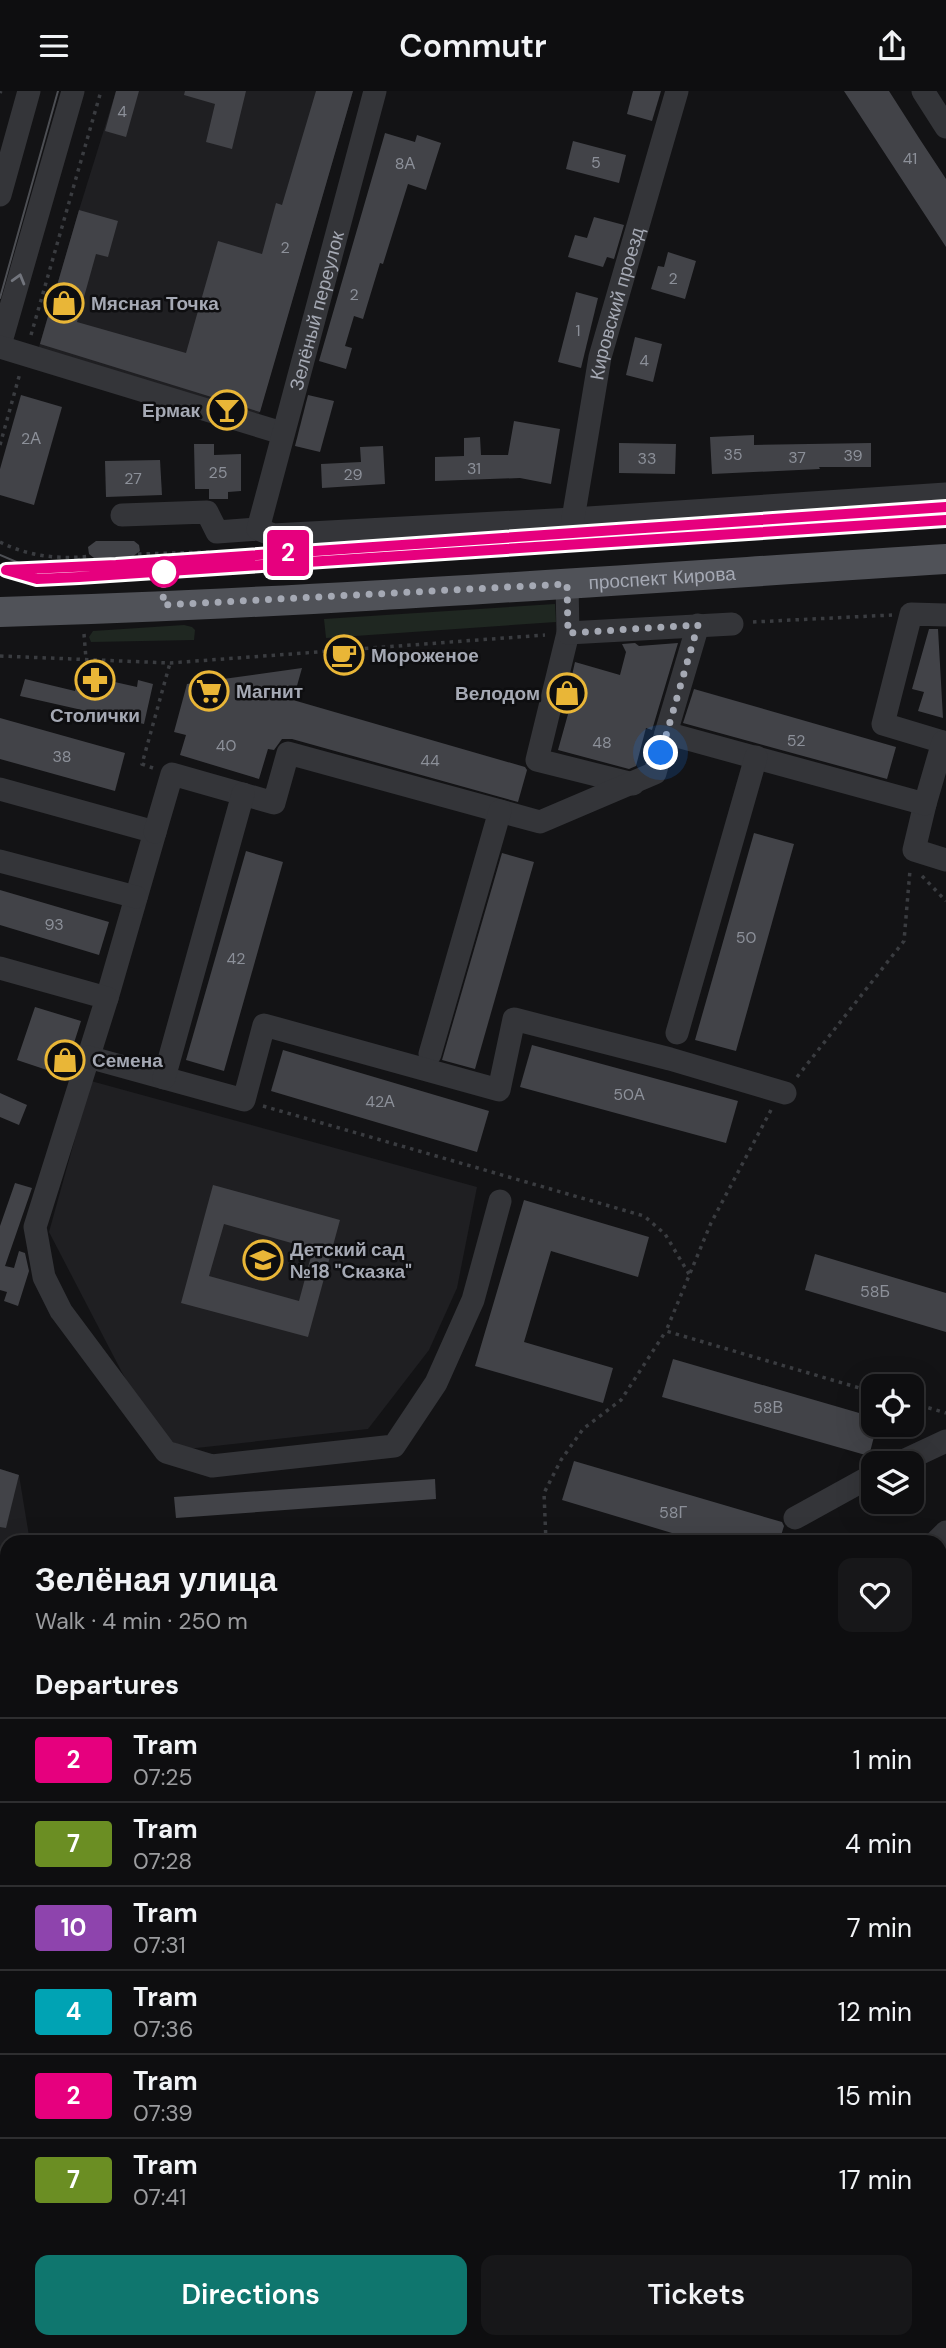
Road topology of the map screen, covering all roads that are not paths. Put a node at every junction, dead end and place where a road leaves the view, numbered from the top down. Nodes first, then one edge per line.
1 (30, 91) edge
2 (73, 91) edge
3 (375, 91) edge
4 (677, 91) edge
5 (923, 91) edge
6 (946, 127) edge
7 (0, 195) edge
8 (0, 346) edge
9 (282, 433) junction
10 (946, 494) edge
11 (122, 515) dead end
12 (573, 519) junction
13 (258, 530) junction
14 (946, 559) edge
15 (567, 584) junction
16 (0, 612) edge
17 (946, 615) edge
18 (732, 624) road end
19 (698, 625) junction
20 (568, 633) junction
21 (666, 733) junction
22 (944, 743) edge
23 (755, 757) junction
24 (633, 784) junction
25 (0, 789) edge
26 (243, 794) junction
27 (925, 804) junction
28 (500, 811) junction
29 (155, 832) junction
30 (946, 860) edge
31 (0, 861) edge
32 (136, 897) junction
33 (0, 968) edge
34 (107, 998) junction
35 (677, 1033) dead end
36 (430, 1053) dead end
37 (88, 1057) junction
38 (164, 1078) junction
39 (785, 1093) road end
40 (500, 1201) dead end
41 (946, 1441) edge
42 (924, 1451) edge
43 (861, 1482) edge
44 (795, 1518) dead end

1 - 7 street
8 -> 2 street
3 - 9 street, Зелёный переулок
4 - 12 street, Кировский проезд
5 - 6 street
8 - 9 street
9 - 13 street, Зелёный переулок
10 - 12 street
11 - 13 street
12 - 13 street
14 - 15 main road, проспект Кирова
15 - 16 main road, проспект Кирова
15 - 20 street
17 - 22 street
18 - 19 street
19 - 20 street
19 - 21 street
20 - 24 street
21 - 23 street
21 - 24 street
22 - 27 street
23 - 27 street
23 - 35 street
24 - 28 street
25 - 29 street
26 - 28 street
26 - 29 street
26 - 38 street
27 - 30 street
28 - 36 street
29 - 32 street
31 - 32 street
32 - 34 street
33 - 34 street
34 - 37 street
37 - 38 street
37 - 40 street
38 - 39 street
41 - 42 street
43 - 44 street

